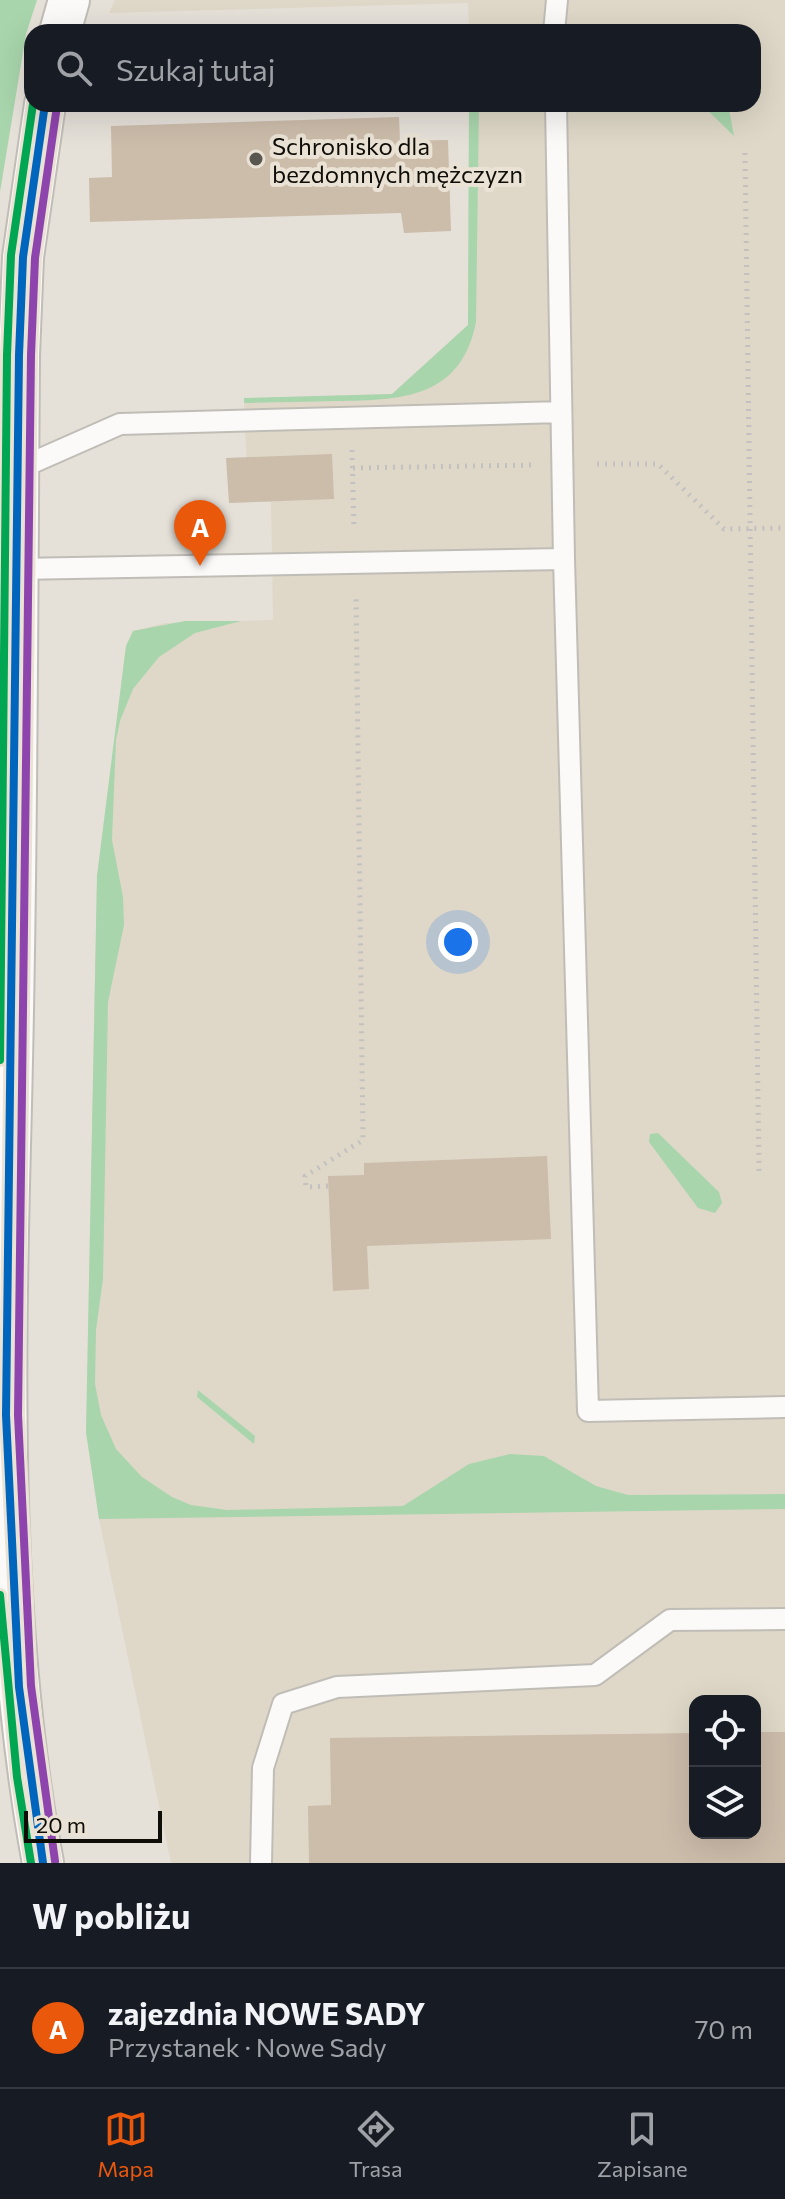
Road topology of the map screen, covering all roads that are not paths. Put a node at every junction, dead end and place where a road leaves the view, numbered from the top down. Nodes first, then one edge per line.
1 (69, 0) edge
2 (557, 0) edge
3 (62, 24) edge
4 (555, 24) edge
5 (44, 112) edge
6 (556, 112) edge
7 (561, 412) junction
8 (18, 469) junction
9 (564, 559) junction
10 (17, 569) junction
11 (785, 1407) edge
12 (785, 1619) edge
13 (43, 1863) edge
14 (261, 1863) edge

1 - 3 street
2 - 4 lane
5 - 8 street
6 - 7 lane
7 - 8 lane
7 - 9 lane
8 - 10 street
9 - 10 lane
9 - 11 lane
10 - 13 street
12 - 14 lane

